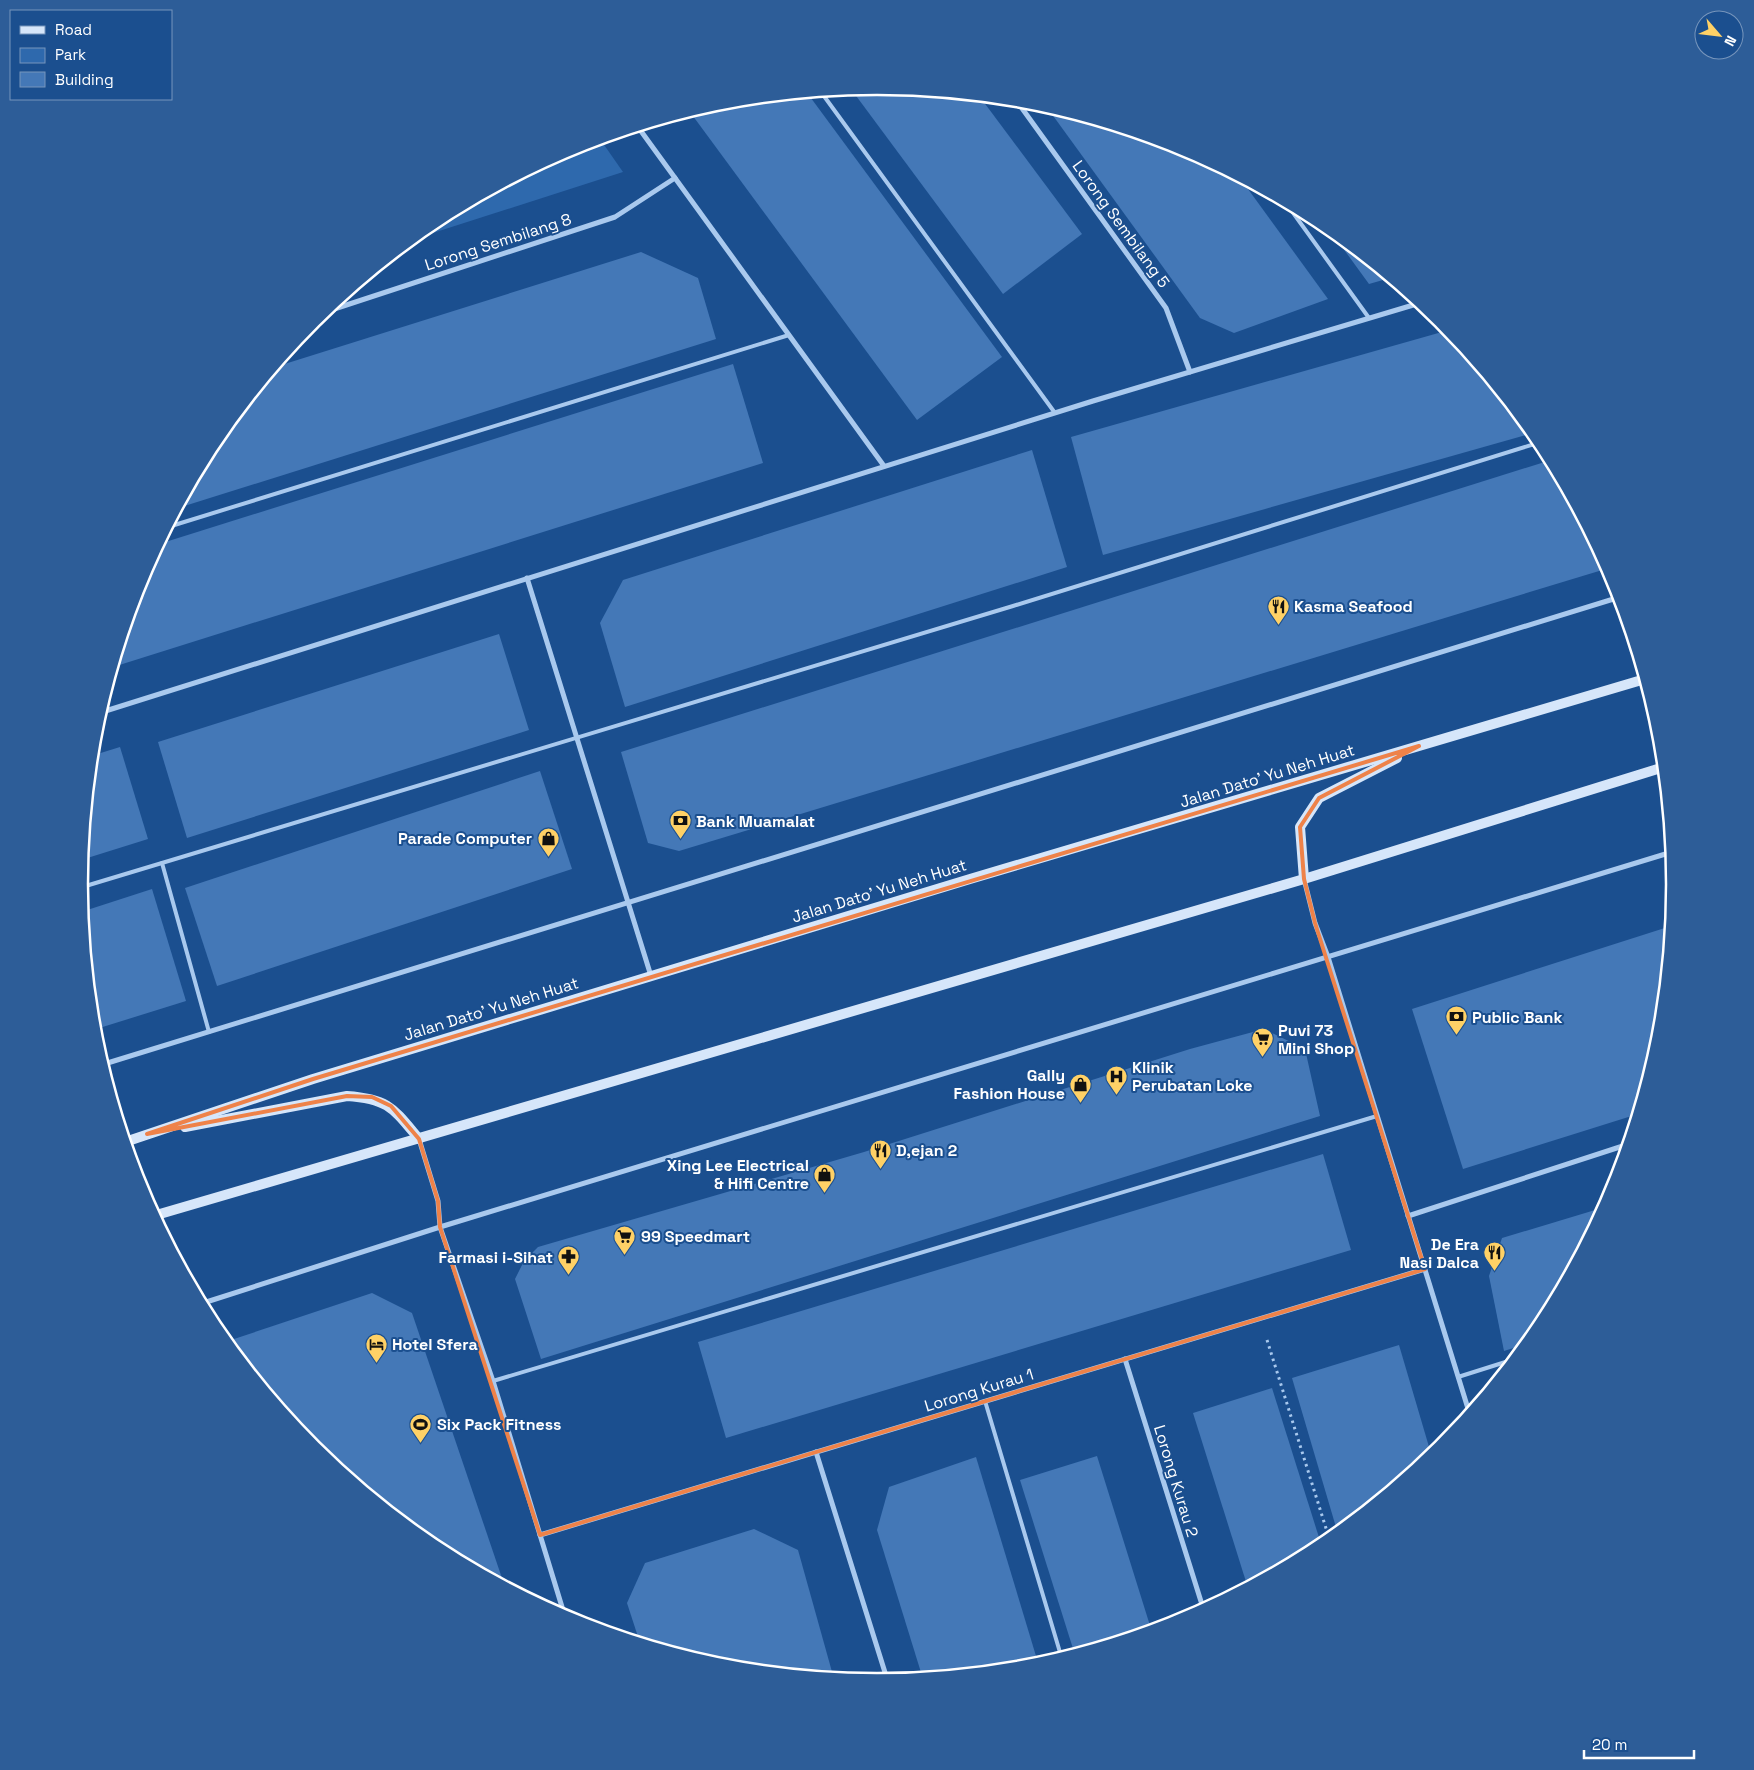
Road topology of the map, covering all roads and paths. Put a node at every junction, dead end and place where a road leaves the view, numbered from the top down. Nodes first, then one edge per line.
1 (825, 97) edge
2 (1023, 110) edge
3 (641, 132) edge
4 (675, 178) junction
5 (1295, 216) edge
6 (1413, 305) edge
7 (339, 307) edge
8 (1369, 318) junction
9 (788, 335) junction
10 (1190, 372) junction
11 (1055, 413) junction
12 (1532, 445) edge
13 (884, 466) junction
14 (175, 525) edge
15 (526, 578) junction
16 (1612, 599) edge
17 (1640, 681) edge
18 (108, 710) edge
19 (576, 738) junction
20 (1419, 746) junction
21 (1658, 769) edge
22 (1665, 854) edge
23 (162, 863) junction
24 (1304, 879) junction
25 (88, 885) edge
26 (628, 903) junction
27 (1328, 957) junction
28 (651, 976) junction
29 (209, 1032) junction
30 (108, 1063) edge
31 (1377, 1116) junction
32 (147, 1134) junction
33 (419, 1138) junction
34 (130, 1140) edge
35 (1622, 1146) edge
36 (160, 1214) edge
37 (1408, 1216) junction
38 (440, 1227) junction
39 (1424, 1269) junction
40 (207, 1302) edge
41 (1260, 1318) junction
42 (1125, 1359) junction
43 (1506, 1362) edge
44 (1458, 1377) junction
45 (493, 1381) junction
46 (985, 1401) junction
47 (1468, 1409) edge
48 (816, 1452) junction
49 (1327, 1533) edge
50 (540, 1535) junction
51 (1202, 1604) edge
52 (562, 1608) edge
53 (1060, 1653) edge
54 (885, 1674) edge

1 - 11 lane
2 - 10 street, Lorong Sembilang 5
3 - 4 street
4 - 7 street, Lorong Sembilang 8
4 - 9 street
5 - 8 lane
6 - 8 street
8 - 10 street
9 - 13 street
9 - 14 lane
10 - 11 street
11 - 13 street
12 - 19 lane
13 - 15 street
15 - 18 street
15 - 19 street
16 - 26 street
17 - 20 main road, Jalan Dato' Yu Neh Huat
19 - 23 lane
19 - 26 street
20 - 24 main road
20 - 28 main road, Jalan Dato' Yu Neh Huat
21 - 24 main road
22 - 27 street
23 - 25 lane
23 - 29 lane
24 - 27 street
24 - 33 main road
26 - 28 street
26 - 29 street
27 - 31 street
27 - 38 street
28 - 32 main road, Jalan Dato' Yu Neh Huat
29 - 30 street
31 - 37 street
31 - 45 lane
32 - 33 main road
32 - 34 main road, Jalan Dato' Yu Neh Huat
33 - 36 main road
33 - 38 street
35 - 37 street
37 - 39 street
38 - 40 street
38 - 45 street
39 - 41 street, Lorong Kurau 1
39 - 44 street
41 - 42 street, Lorong Kurau 1
41 - 49 path
42 - 46 street, Lorong Kurau 1
42 - 51 street, Lorong Kurau 2
43 - 44 lane
44 - 47 street
45 - 50 street
46 - 48 street, Lorong Kurau 1
46 - 53 lane
48 - 50 street, Lorong Kurau 1
48 - 54 street
50 - 52 street

